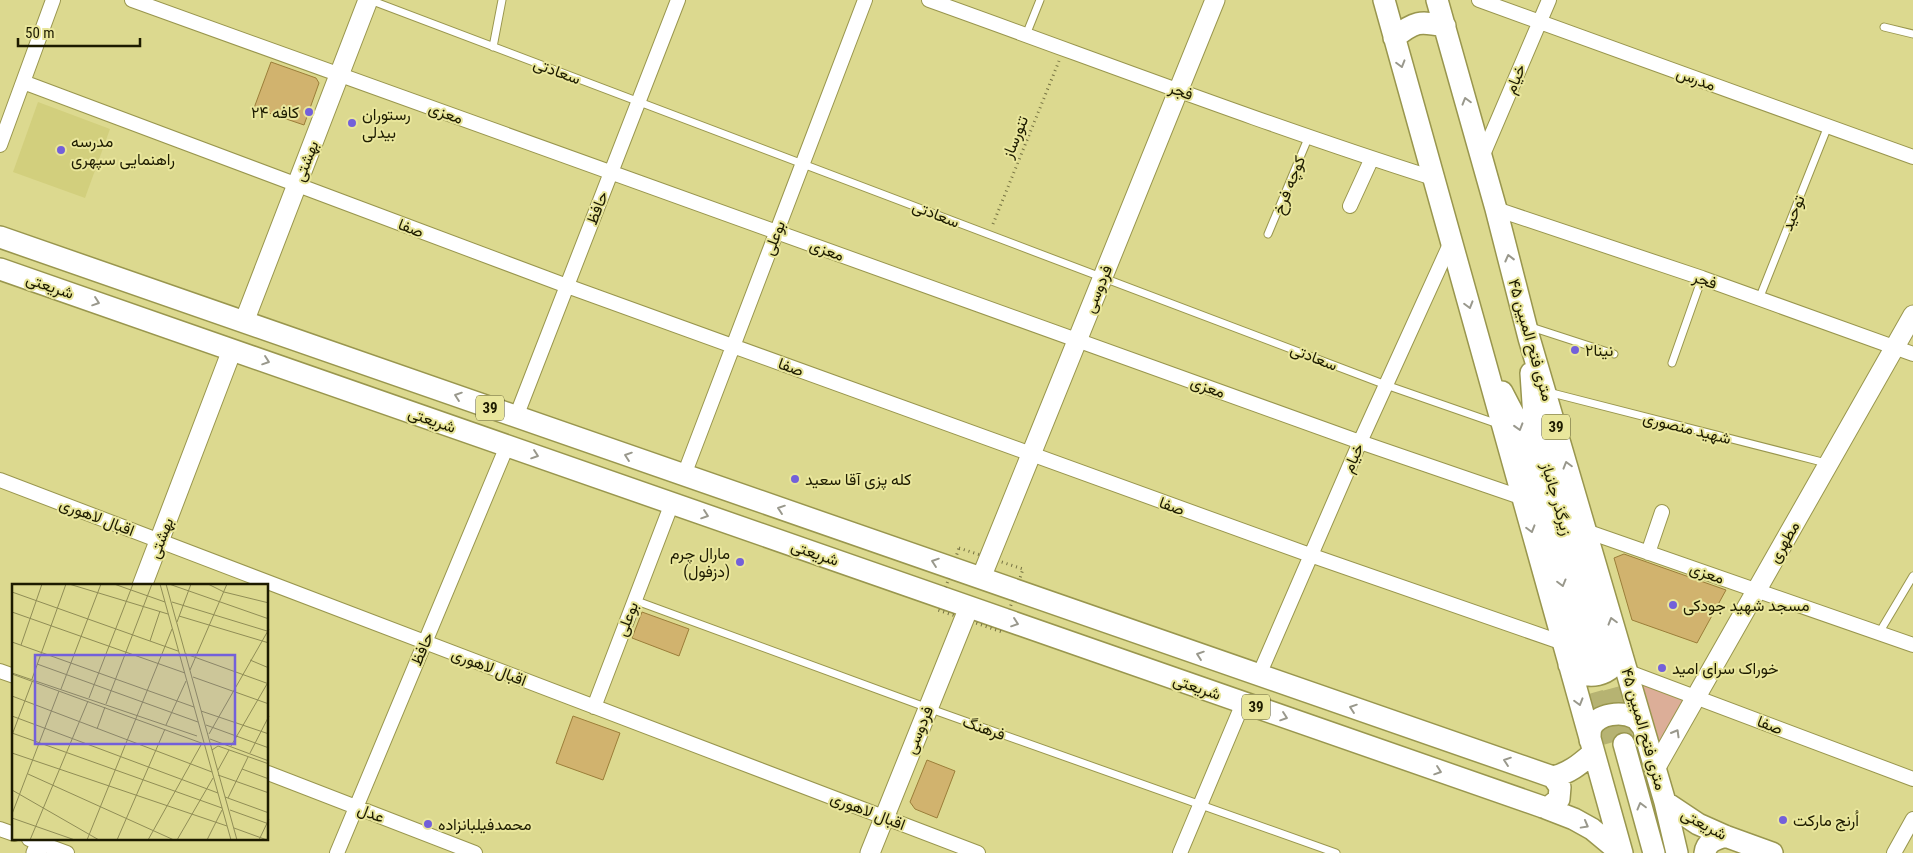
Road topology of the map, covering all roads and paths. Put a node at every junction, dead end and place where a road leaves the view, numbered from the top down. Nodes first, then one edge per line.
1 (53, 0) edge
2 (132, 0) edge
3 (369, 0) edge
4 (502, 0) edge
5 (678, 0) edge
6 (865, 0) edge
7 (930, 0) edge
8 (1040, 0) edge
9 (1215, 0) edge
10 (1384, 0) edge
11 (1437, 0) edge
12 (1479, 0) edge
13 (1549, 0) edge
14 (1539, 22) junction
15 (1445, 26) junction
16 (1884, 27) dead end
17 (1913, 34) edge
18 (1026, 35) junction
19 (1394, 38) junction
20 (493, 47) junction
21 (1064, 48) junction
22 (339, 75) junction
23 (23, 82) junction
24 (1178, 90) junction
25 (639, 101) junction
26 (1828, 126) junction
27 (1309, 136) junction
28 (0, 145) edge
29 (1482, 157) junction
30 (1913, 157) edge
31 (1372, 158) junction
32 (802, 164) junction
33 (611, 173) junction
34 (1433, 178) junction
35 (297, 185) junction
36 (1350, 206) dead end
37 (1496, 208) junction
38 (776, 232) junction
39 (990, 234) junction
40 (1268, 234) dead end
41 (0, 237) edge
42 (1451, 242) junction
43 (0, 269) edge
44 (1103, 277) junction
45 (1702, 278) junction
46 (567, 286) junction
47 (1759, 299) junction
48 (1913, 315) edge
49 (244, 322) junction
50 (1527, 332) junction
51 (1077, 340) junction
52 (733, 346) junction
53 (1894, 347) junction
54 (232, 350) junction
55 (1482, 352) junction
56 (1614, 354) dead end
57 (1913, 354) edge
58 (1672, 363) dead end
59 (1386, 385) junction
60 (1545, 392) junction
61 (516, 417) junction
62 (1502, 425) junction
63 (1360, 442) junction
64 (507, 446) junction
65 (1031, 455) junction
66 (1829, 464) junction
67 (684, 475) junction
68 (0, 480) edge
69 (1522, 498) junction
70 (672, 503) junction
71 (1662, 512) dead end
72 (1586, 531) junction
73 (160, 542) junction
74 (1648, 553) junction
75 (1310, 555) junction
76 (1913, 576) edge
77 (981, 578) junction
78 (143, 584) edge
79 (1756, 591) junction
80 (634, 600) junction
81 (969, 607) junction
82 (1879, 633) junction
83 (425, 642) junction
84 (1563, 643) junction
85 (1913, 645) edge
86 (1624, 661) junction
87 (1585, 662) junction
88 (0, 671) edge
89 (12, 675) edge
90 (1259, 675) junction
91 (1696, 697) junction
92 (1243, 703) junction
93 (594, 706) junction
94 (928, 708) junction
95 (1643, 727) junction
96 (1604, 746) junction
97 (1655, 769) junction
98 (269, 773) edge
99 (1553, 777) junction
100 (1913, 779) edge
101 (1665, 802) junction
102 (1201, 804) junction
103 (356, 807) junction
104 (1543, 807) junction
105 (884, 817) junction
106 (1913, 819) edge
107 (0, 829) edge
108 (12, 833) edge
109 (1725, 836) junction
110 (37, 844) edge
111 (68, 853) edge
112 (337, 853) edge
113 (475, 853) edge
114 (870, 853) edge
115 (978, 853) edge
116 (1180, 853) edge
117 (1336, 853) edge
118 (1622, 853) edge
119 (1637, 853) edge
120 (1654, 853) edge
121 (1677, 853) edge
122 (1705, 853) edge
123 (1772, 853) edge
124 (1894, 853) edge

1 - 23 street
2 - 22 street, معزی
3 - 20 lane, سعادتی
3 - 22 street, بهشتی
4 - 20 lane
5 - 25 street, حافظ
6 - 32 street, بوعلی
7 - 18 street, فجر
8 - 18 lane
9 - 24 street, فردوسی
10 - 19 main road, 39
11 - 15 main road, ۴۵ متری فتح المبین / 39
12 - 14 street, مدرس
13 - 14 street, خیام
14 - 26 street, مدرس
14 - 29 street, خیام
15 - 19 main road
29 -> 15 main road, ۴۵ متری فتح المبین / 39
16 - 17 lane
18 - 21 street, فجر
19 -> 34 main road, 39
20 - 25 lane, سعادتی
21 - 24 street, فجر
21 - 39 path, تنورساز
22 - 33 street, معزی
22 - 35 street, بهشتی
23 - 28 street
23 - 35 street, صفا
24 - 27 street, فجر
24 - 44 street, فردوسی
25 - 32 lane, سعادتی
25 - 33 street, حافظ
26 - 30 street, مدرس
26 - 47 lane, توحید
27 - 31 street, فجر
27 - 40 lane, کوچه فرخ
29 - 37 main road, ۴۵ متری فتح المبین / 39
31 - 34 street, فجر
31 - 36 street
32 - 38 street, بوعلی
32 - 39 lane, سعادتی
33 - 38 street, معزی
33 - 46 street, حافظ
34 - 42 main road, 39
35 - 46 street, صفا
35 - 49 street, بهشتی
37 - 45 street, فجر
50 -> 37 main road, ۴۵ متری فتح المبین / 39
38 - 51 street, معزی
38 - 52 street, بوعلی
39 - 44 lane, سعادتی
41 - 49 main road, شریعتی / 39
42 -> 55 main road, 39
42 - 59 street, خیام
43 -> 54 main road, شریعتی / 39
44 - 51 street, فردوسی
44 - 59 lane, سعادتی
45 - 47 street, فجر
45 - 58 lane
46 - 52 street, صفا
46 - 61 street, حافظ
47 - 53 street, فجر
48 - 53 street, مطهری
61 -> 49 main road, شریعتی / 39
50 - 56 lane
50 - 60 main road, ۴۵ متری فتح المبین / 39
50 - 87 main road, زیرگذر جانباز / 39
51 - 63 street, معزی
51 - 65 street, فردوسی
52 - 65 street, صفا
52 - 67 street, بوعلی
53 - 57 street, فجر
53 - 66 street, مطهری
54 -> 64 main road, شریعتی / 39
54 - 73 street, بهشتی
55 - 62 main road, 39
55 -> 87 main road, زیرگذر جانباز / 39
59 - 62 lane, سعادتی
59 - 63 street, خیام
60 - 66 lane, شهید منصوری
72 -> 60 main road, ۴۵ متری فتح المبین / 39
67 -> 61 main road, شریعتی / 39
62 - 69 main road, 39
63 - 69 street, معزی
63 - 75 street, خیام
64 -> 70 main road, شریعتی / 39
64 - 83 street, حافظ
65 - 75 street, صفا
65 - 77 street, فردوسی
66 - 79 street, مطهری
77 -> 67 main road, شریعتی / 39
68 - 73 street, اقبال لاهوری
69 -> 84 main road, 39
70 - 80 street, بوعلی
70 -> 81 main road, شریعتی / 39
71 - 74 street
72 - 74 street, معزی
86 -> 72 main road, ۴۵ متری فتح المبین / 39
73 - 78 street, بهشتی
73 - 83 street, اقبال لاهوری
74 - 79 street, معزی
75 - 84 street, صفا
75 - 90 street, خیام
76 - 82 lane
77 - 81 main road
90 -> 77 main road, شریعتی / 39
79 - 82 street, معزی
79 - 91 street, مطهری
80 - 93 street, بوعلی
80 - 94 lane, فرهنگ
81 -> 92 main road, شریعتی / 39
81 - 94 street, فردوسی
82 - 85 street, معزی
83 - 93 street, اقبال لاهوری
83 - 103 street, حافظ
84 - 87 main road, 39
86 - 87 main road
86 - 91 street, صفا
86 - 95 main road, ۴۵ متری فتح المبین / 39
87 -> 96 main road, 39
88 - 89 street
99 -> 90 main road, شریعتی / 39
97 -> 91 street, مطهری
91 - 100 street, صفا
92 - 102 street
92 -> 104 main road, شریعتی / 39
93 - 105 street, اقبال لاهوری
94 - 102 lane, فرهنگ
94 - 105 street, فردوسی
95 - 96 main road
95 - 97 main road, ۴۵ متری فتح المبین / 39
96 - 99 main road
96 - 118 main road, 39
96 - 119 main road, 39
120 -> 96 main road, 39
97 - 101 main road, ۴۵ متری فتح المبین / 39
98 - 103 street, عدل
99 - 104 main road
101 - 109 main road, شریعتی
101 - 121 main road, ۴۵ متری فتح المبین / 39
102 - 116 street
102 - 117 lane, فرهنگ
103 - 112 street, حافظ
103 - 113 street, عدل
104 -> 118 main road, شریعتی / 39
105 - 114 street, فردوسی
105 - 115 street, اقبال لاهوری
106 - 124 street
107 - 108 street
109 - 122 main road
109 - 123 main road, شریعتی
110 - 111 street

